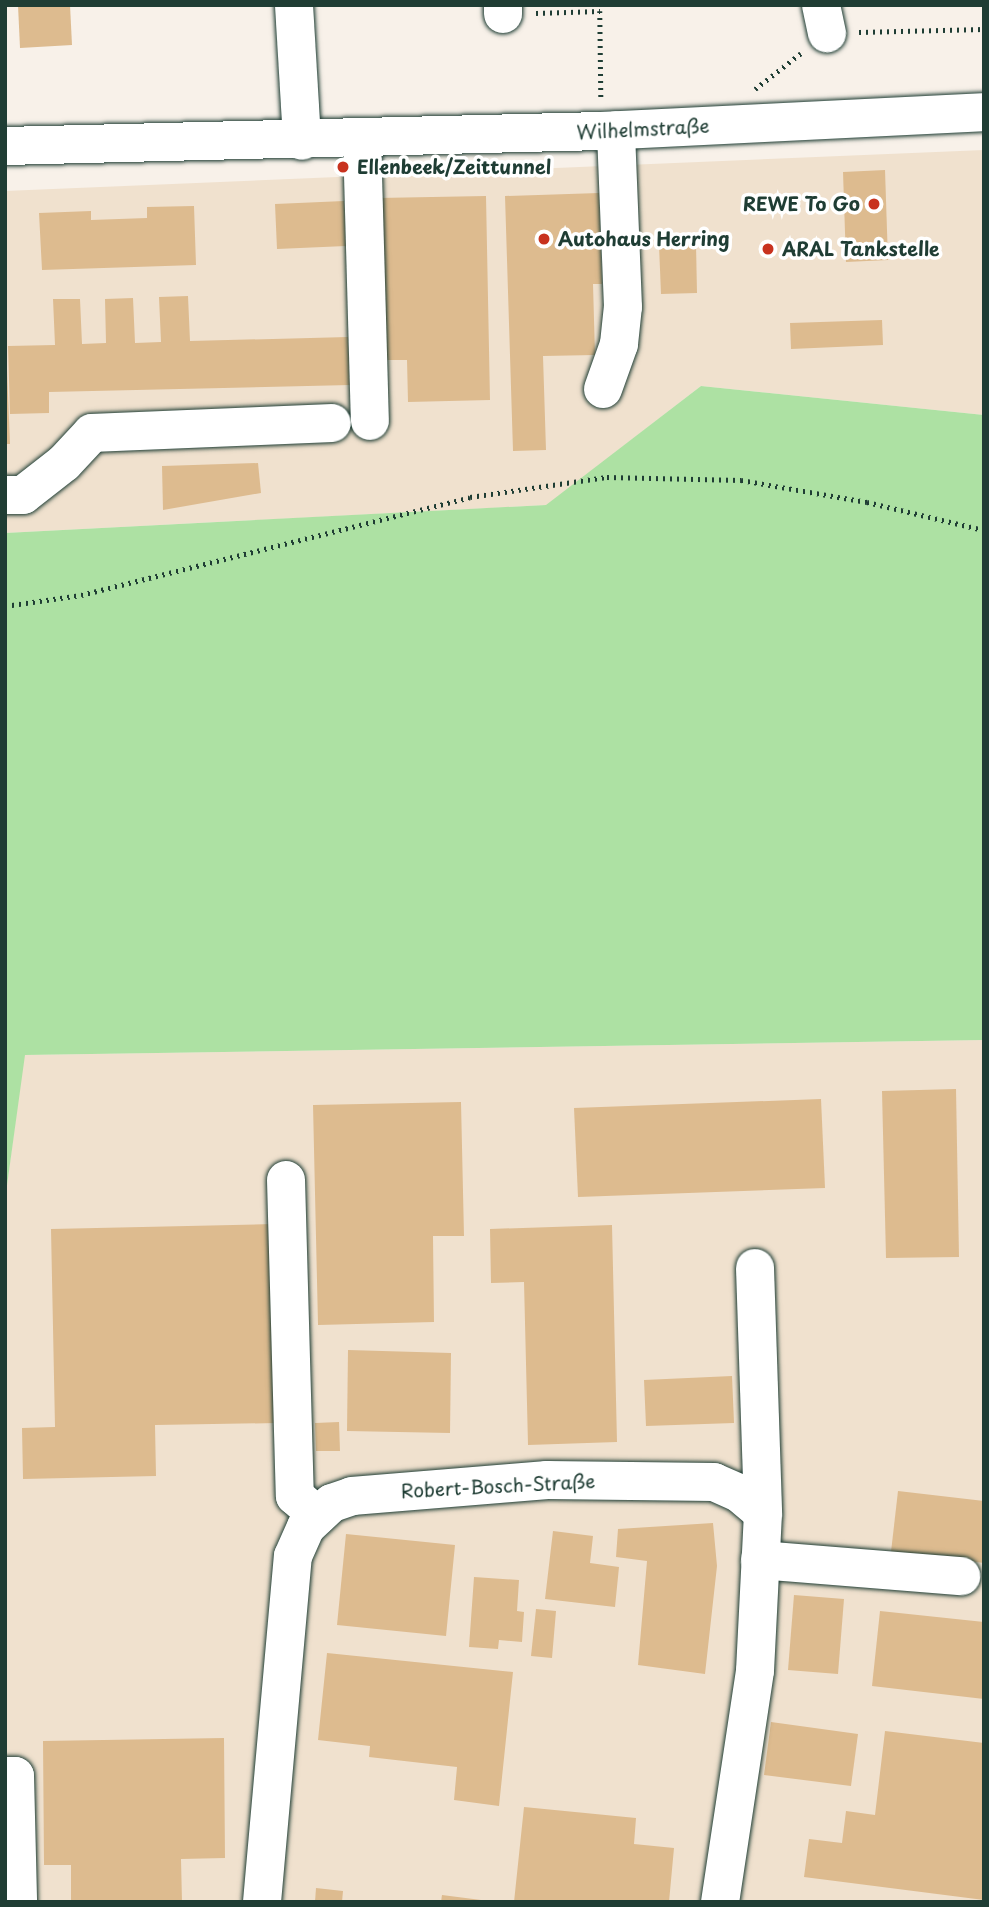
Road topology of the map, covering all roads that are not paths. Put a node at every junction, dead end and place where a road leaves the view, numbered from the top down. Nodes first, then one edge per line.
1 (294, 5) edge
2 (984, 112) edge
3 (608, 131) junction
4 (362, 139) junction
5 (302, 141) junction
6 (5, 146) edge
7 (603, 389) dead end
8 (370, 421) dead end
9 (331, 423) dead end
10 (5, 495) edge
11 (286, 1180) dead end
12 (755, 1268) dead end
13 (763, 1513) junction
14 (318, 1516) junction
15 (760, 1560) junction
16 (961, 1576) dead end
17 (5, 1776) edge
18 (18, 1902) edge
19 (262, 1902) edge
20 (720, 1902) edge

1 - 5 street
2 - 3 street, Wilhelmstraße
3 - 4 street, Wilhelmstraße
3 - 7 street
4 - 5 street, Wilhelmstraße
4 - 8 street
5 - 6 street, Wilhelmstraße
9 - 10 street
11 - 14 street
12 - 13 street
13 - 14 street, Robert-Bosch-Straße
13 - 15 street
14 - 19 street, Robert-Bosch-Straße
15 - 16 street
15 - 20 street
17 - 18 street

